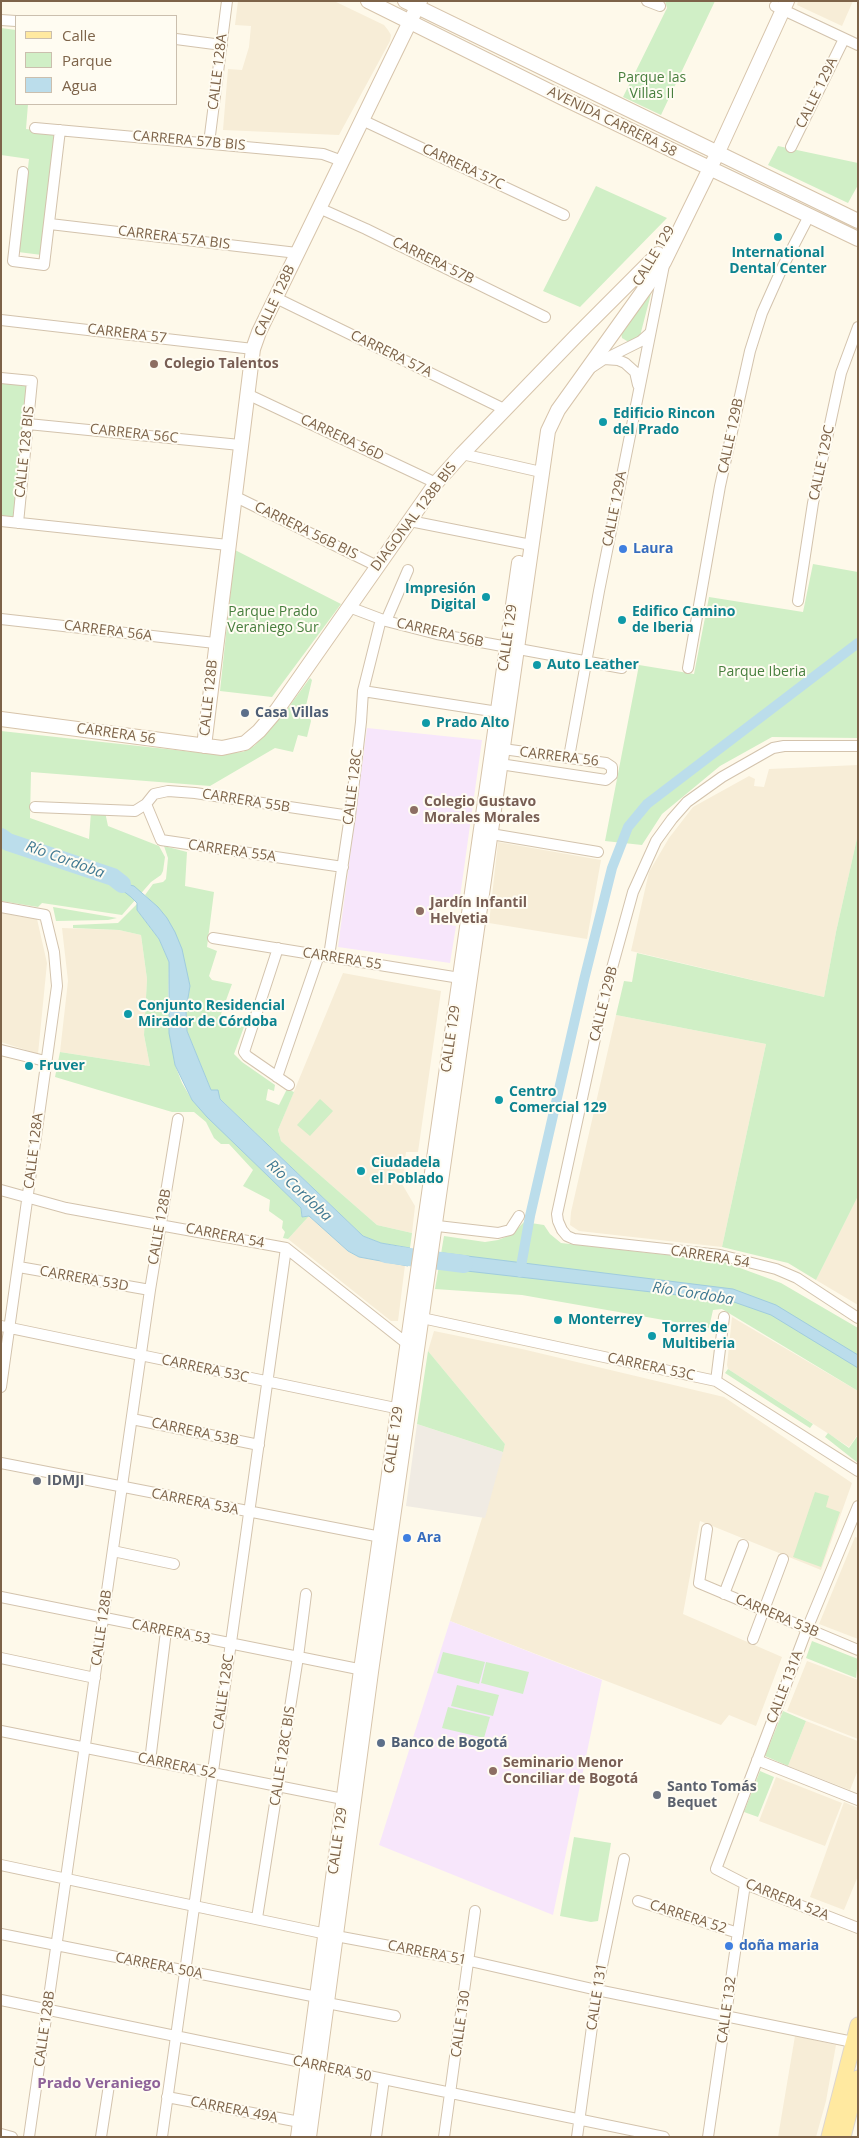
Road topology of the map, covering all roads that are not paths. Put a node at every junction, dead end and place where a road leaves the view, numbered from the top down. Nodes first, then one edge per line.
1 (227, 1) edge
2 (368, 1) edge
3 (646, 1) edge
4 (414, 3) edge
5 (780, 5) edge
6 (660, 6) dead end
7 (1, 20) edge
8 (15, 21) edge
9 (410, 22) junction
10 (844, 39) junction
11 (178, 40) edge
12 (222, 45) junction
13 (858, 45) edge
14 (362, 120) junction
15 (35, 128) dead end
16 (60, 130) junction
17 (209, 143) junction
18 (791, 146) dead end
19 (713, 151) junction
20 (342, 161) junction
21 (706, 166) junction
22 (23, 172) dead end
23 (319, 208) junction
24 (564, 215) dead end
25 (809, 216) junction
26 (858, 221) edge
27 (50, 224) junction
28 (858, 240) edge
29 (297, 253) junction
30 (661, 258) junction
31 (276, 298) junction
32 (545, 317) dead end
33 (1, 320) edge
34 (858, 327) edge
35 (651, 332) junction
36 (253, 349) junction
37 (604, 359) junction
38 (584, 373) junction
39 (1, 378) edge
40 (247, 394) junction
41 (638, 394) junction
42 (506, 410) junction
43 (28, 424) junction
44 (240, 445) junction
45 (462, 454) junction
46 (537, 471) junction
47 (436, 483) junction
48 (234, 496) junction
49 (410, 521) junction
50 (1, 522) edge
51 (18, 523) junction
52 (526, 544) junction
53 (228, 545) junction
54 (378, 566) junction
55 (408, 570) dead end
56 (798, 601) dead end
57 (349, 607) junction
58 (1, 619) edge
59 (383, 620) junction
60 (215, 643) junction
61 (512, 648) junction
62 (586, 661) junction
63 (622, 668) dead end
64 (688, 668) dead end
65 (363, 691) junction
66 (498, 712) junction
67 (1, 719) edge
68 (204, 746) junction
69 (858, 746) edge
70 (230, 747) joint
71 (503, 749) junction
72 (569, 757) junction
73 (500, 764) junction
74 (146, 804) junction
75 (35, 806) dead end
76 (350, 816) junction
77 (491, 834) junction
78 (598, 852) dead end
79 (342, 867) junction
80 (1, 907) edge
81 (213, 938) dead end
82 (278, 948) junction
83 (324, 956) junction
84 (465, 978) junction
85 (1, 1050) edge
86 (45, 1061) junction
87 (277, 1077) junction
88 (289, 1085) dead end
89 (178, 1119) dead end
90 (1, 1190) edge
91 (28, 1199) junction
92 (519, 1216) dead end
93 (558, 1221) joint
94 (160, 1224) junction
95 (429, 1232) junction
96 (286, 1248) junction
97 (19, 1267) junction
98 (421, 1285) junction
99 (150, 1290) junction
100 (724, 1317) dead end
101 (422, 1318) junction
102 (858, 1318) edge
103 (5, 1327) edge
104 (412, 1347) junction
105 (140, 1356) junction
106 (716, 1381) junction
107 (268, 1382) junction
108 (1, 1387) edge
109 (403, 1410) junction
110 (132, 1419) junction
111 (259, 1445) junction
112 (1, 1463) edge
113 (858, 1471) edge
114 (121, 1488) junction
115 (858, 1506) edge
116 (249, 1512) junction
117 (707, 1529) dead end
118 (385, 1538) junction
119 (743, 1545) dead end
120 (113, 1551) junction
121 (783, 1559) dead end
122 (174, 1564) dead end
123 (306, 1594) dead end
124 (724, 1594) junction
125 (1, 1597) edge
126 (764, 1610) junction
127 (104, 1618) junction
128 (808, 1629) junction
129 (166, 1631) junction
130 (753, 1639) dead end
131 (231, 1644) junction
132 (858, 1650) edge
133 (298, 1657) junction
134 (1, 1658) edge
135 (366, 1671) junction
136 (95, 1678) junction
137 (1, 1731) edge
138 (85, 1747) junction
139 (756, 1760) junction
140 (150, 1761) junction
141 (212, 1774) junction
142 (278, 1787) junction
143 (349, 1800) junction
144 (858, 1800) edge
145 (624, 1859) dead end
146 (1, 1865) edge
147 (716, 1869) joint
148 (66, 1878) junction
149 (745, 1884) junction
150 (638, 1901) dead end
151 (194, 1906) junction
152 (475, 1911) dead end
153 (257, 1918) junction
154 (858, 1928) edge
155 (738, 1933) junction
156 (1, 1934) edge
157 (331, 1934) junction
158 (57, 1945) junction
159 (470, 1961) junction
160 (185, 1972) junction
161 (597, 1990) junction
162 (1, 2000) edge
163 (322, 2000) junction
164 (48, 2009) junction
165 (726, 2015) junction
166 (395, 2016) dead end
167 (858, 2025) edge
168 (176, 2036) junction
169 (853, 2042) junction
170 (313, 2065) junction
171 (858, 2078) edge
172 (384, 2079) junction
173 (109, 2085) dead end
174 (451, 2093) junction
175 (167, 2097) junction
176 (579, 2119) junction
177 (300, 2122) junction
178 (1, 2134) edge
179 (640, 2134) edge
180 (12, 2137) edge
181 (29, 2137) edge
182 (101, 2137) edge
183 (162, 2137) edge
184 (298, 2137) edge
185 (309, 2137) edge
186 (376, 2137) edge
187 (444, 2137) edge
188 (577, 2137) edge
189 (664, 2137) edge
190 (708, 2137) edge
191 (829, 2137) edge
192 (843, 2137) edge

1 - 12 street, CALLE 128A
2 - 9 main road, AVENIDA CARRERA 58
3 - 6 street
4 - 9 main road, CALLE 128B
4 - 19 main road, AVENIDA CARRERA 58
5 - 10 street
5 - 19 main road, CALLE 129
7 - 8 street
9 - 14 main road, CALLE 128B
9 - 21 main road, AVENIDA CARRERA 58
10 - 13 street
10 - 18 street, CALLE 129A
11 - 12 street
12 - 17 street, CALLE 128A
14 - 20 main road, CALLE 128B
14 - 24 street, CARRERA 57C
15 - 16 street, CARRERA 57B BIS
16 - 17 street, CARRERA 57B BIS
16 - 27 street
17 - 20 street, CARRERA 57B BIS
19 - 21 main road, CALLE 129
19 - 26 main road, AVENIDA CARRERA 58
20 - 23 main road, CALLE 128B
21 - 25 main road, AVENIDA CARRERA 58
21 - 30 main road, CALLE 129
22 - 27 street
23 - 29 main road, CALLE 128B
23 - 32 street, CARRERA 57B
25 - 28 main road, AVENIDA CARRERA 58
25 - 64 street, CALLE 129B
27 - 29 street, CARRERA 57A BIS
29 - 31 main road, CALLE 128B
30 - 35 street, CALLE 129A
30 - 38 main road, CALLE 129
30 - 42 main road, DIAGONAL 128B BIS
30 - 46 main road, CALLE 129
31 - 36 main road, CALLE 128B
31 - 42 street, CARRERA 57A
33 - 36 street, CARRERA 57
34 - 56 street, CALLE 129C
35 - 37 street
35 - 41 street, CALLE 129A
36 - 40 main road, CALLE 128B
37 - 38 street, CALLE 129
37 - 41 street
38 - 46 main road, CALLE 129
39 - 43 street, CALLE 128 BIS
40 - 44 main road, CALLE 128B
40 - 47 street, CARRERA 56D
41 - 62 street, CALLE 129A
42 - 45 main road, DIAGONAL 128B BIS
43 - 44 street, CARRERA 56C
43 - 51 street, CALLE 128 BIS
44 - 48 main road, CALLE 128B
45 - 46 street
45 - 47 main road, DIAGONAL 128B BIS
46 - 52 main road, CALLE 129
47 - 49 main road, DIAGONAL 128B BIS
48 - 53 main road, CALLE 128B
48 - 54 street, CARRERA 56B BIS
49 - 52 street
49 - 54 main road, DIAGONAL 128B BIS
50 - 51 street
51 - 53 street
52 - 61 main road, CALLE 129
53 - 60 main road, CALLE 128B
54 - 57 main road, DIAGONAL 128B BIS
55 - 59 street, CALLE 128C
57 - 59 street, CARRERA 56B
57 - 70 main road, DIAGONAL 128B BIS
58 - 60 street, CARRERA 56A
59 - 61 street, CARRERA 56B
59 - 65 street, CALLE 128C
60 - 68 main road, CALLE 128B
61 - 62 street, CARRERA 56B
61 - 66 main road, CALLE 129
61 - 71 main road, CALLE 129
62 - 63 street, CARRERA 56B
62 - 72 street, CALLE 129A
65 - 66 street
65 - 76 street, CALLE 128C
66 - 84 main road, CALLE 129
67 - 68 main road, CARRERA 56
68 - 70 main road, CARRERA 56
69 - 93 street, CALLE 129B
71 - 72 street, CARRERA 56
71 - 73 main road, CALLE 129
72 - 73 street, CARRERA 56
73 - 77 main road, CALLE 129
74 - 75 street, CARRERA 55B
74 - 76 street, CARRERA 55B
74 - 79 street, CARRERA 55A
76 - 79 street, CALLE 128C
77 - 78 street
77 - 84 main road, CALLE 129
79 - 83 street, CALLE 128C
80 - 86 street, CALLE 128A
81 - 82 street, CARRERA 55
82 - 83 street, CARRERA 55
82 - 87 street
83 - 84 street, CARRERA 55
83 - 87 street, CALLE 128C
84 - 95 main road, CALLE 129
85 - 86 street
86 - 91 street, CALLE 128A
87 - 88 street
89 - 94 street, CALLE 128B
90 - 91 street, CARRERA 54
91 - 94 street, CARRERA 54
91 - 97 street, CALLE 128A
92 - 95 street
93 - 102 street, CARRERA 54
94 - 96 street, CARRERA 54
94 - 99 street, CALLE 128B
95 - 98 main road, CALLE 129
96 - 104 street, CARRERA 54
96 - 107 street, CALLE 128C
97 - 99 street, CARRERA 53D
97 - 103 street, CALLE 128A
98 - 101 main road, CALLE 129
98 - 104 main road, CALLE 129
99 - 105 street, CALLE 128B
100 - 106 street
101 - 104 main road, CALLE 129
101 - 106 street, CARRERA 53C
103 - 105 street, CARRERA 53C
103 - 108 street, CALLE 128A
104 - 109 main road, CALLE 129
105 - 107 street, CARRERA 53C
105 - 110 street, CALLE 128B
106 - 113 street, CARRERA 53C
107 - 109 street, CARRERA 53C
107 - 111 street, CALLE 128C
109 - 118 main road, CALLE 129
110 - 111 street, CARRERA 53B
110 - 114 street, CALLE 128B
111 - 116 street, CALLE 128C
112 - 114 street, CARRERA 53A
114 - 116 street, CARRERA 53A
114 - 120 street, CALLE 128B
115 - 128 street, CALLE 131A
116 - 118 street, CARRERA 53A
116 - 131 street, CALLE 128C
117 - 124 street, CARRERA 53B
118 - 135 main road, CALLE 129
119 - 124 street
120 - 122 street
120 - 127 street, CALLE 128B
121 - 126 street
123 - 133 street, CALLE 128C BIS
124 - 126 street, CARRERA 53B
125 - 127 street, CARRERA 53
126 - 128 street, CARRERA 53B
126 - 130 street
127 - 129 street, CARRERA 53
127 - 136 street, CALLE 128B
128 - 132 street, CARRERA 53B
128 - 139 street, CALLE 131A
129 - 131 street, CARRERA 53
129 - 140 street
131 - 133 street, CARRERA 53
131 - 141 street, CALLE 128C
133 - 135 street, CARRERA 53
133 - 142 street, CALLE 128C BIS
134 - 136 street
135 - 143 main road, CALLE 129
136 - 138 street, CALLE 128B
137 - 138 street, CARRERA 52
138 - 140 street, CARRERA 52
138 - 148 street, CALLE 128B
139 - 144 street
139 - 147 street, CALLE 131A
140 - 141 street, CARRERA 52
141 - 142 street, CARRERA 52
141 - 151 street, CALLE 128C
142 - 143 street, CARRERA 52
142 - 153 street, CALLE 128C BIS
143 - 157 main road, CALLE 129
145 - 161 street, CALLE 131
146 - 148 street, CARRERA 51
147 - 149 street, CARRERA 52A
148 - 151 street, CARRERA 51
148 - 158 street, CALLE 128B
149 - 154 street, CARRERA 52A
149 - 155 street, CALLE 132
150 - 155 street, CARRERA 52
151 - 153 street, CARRERA 51
151 - 160 street, CALLE 128C
152 - 159 street, CALLE 130
153 - 157 street, CARRERA 51
155 - 165 street, CALLE 132
156 - 158 street, CARRERA 50A
157 - 159 street, CARRERA 51
157 - 163 main road, CALLE 129
158 - 160 street, CARRERA 50A
158 - 164 street, CALLE 128B
159 - 161 street, CARRERA 51
159 - 174 street, CALLE 130
160 - 163 street, CARRERA 50A
160 - 168 street, CALLE 128C
161 - 165 street, CARRERA 51
161 - 176 street, CALLE 131
162 - 164 street, CARRERA 50
163 - 166 street, CARRERA 50A
163 - 170 main road, CALLE 129
164 - 168 street, CARRERA 50
164 - 181 street, CALLE 128B
165 - 169 street, CARRERA 51
165 - 190 street, CALLE 132
167 - 169 main road
168 - 170 street, CARRERA 50
168 - 175 street, CALLE 128C
169 - 191 main road
170 - 172 street, CARRERA 50
170 - 177 main road, CALLE 129
170 - 185 main road, CALLE 129
171 - 192 main road
172 - 174 street, CARRERA 50
172 - 186 street
173 - 182 street
174 - 176 street, CARRERA 50
174 - 187 street, CALLE 130
175 - 177 street, CARRERA 49A
175 - 183 street, CALLE 128C
176 - 179 street, CARRERA 50
176 - 188 street, CALLE 131
177 - 184 main road, CALLE 129
178 - 180 street
179 - 189 street, CARRERA 50

